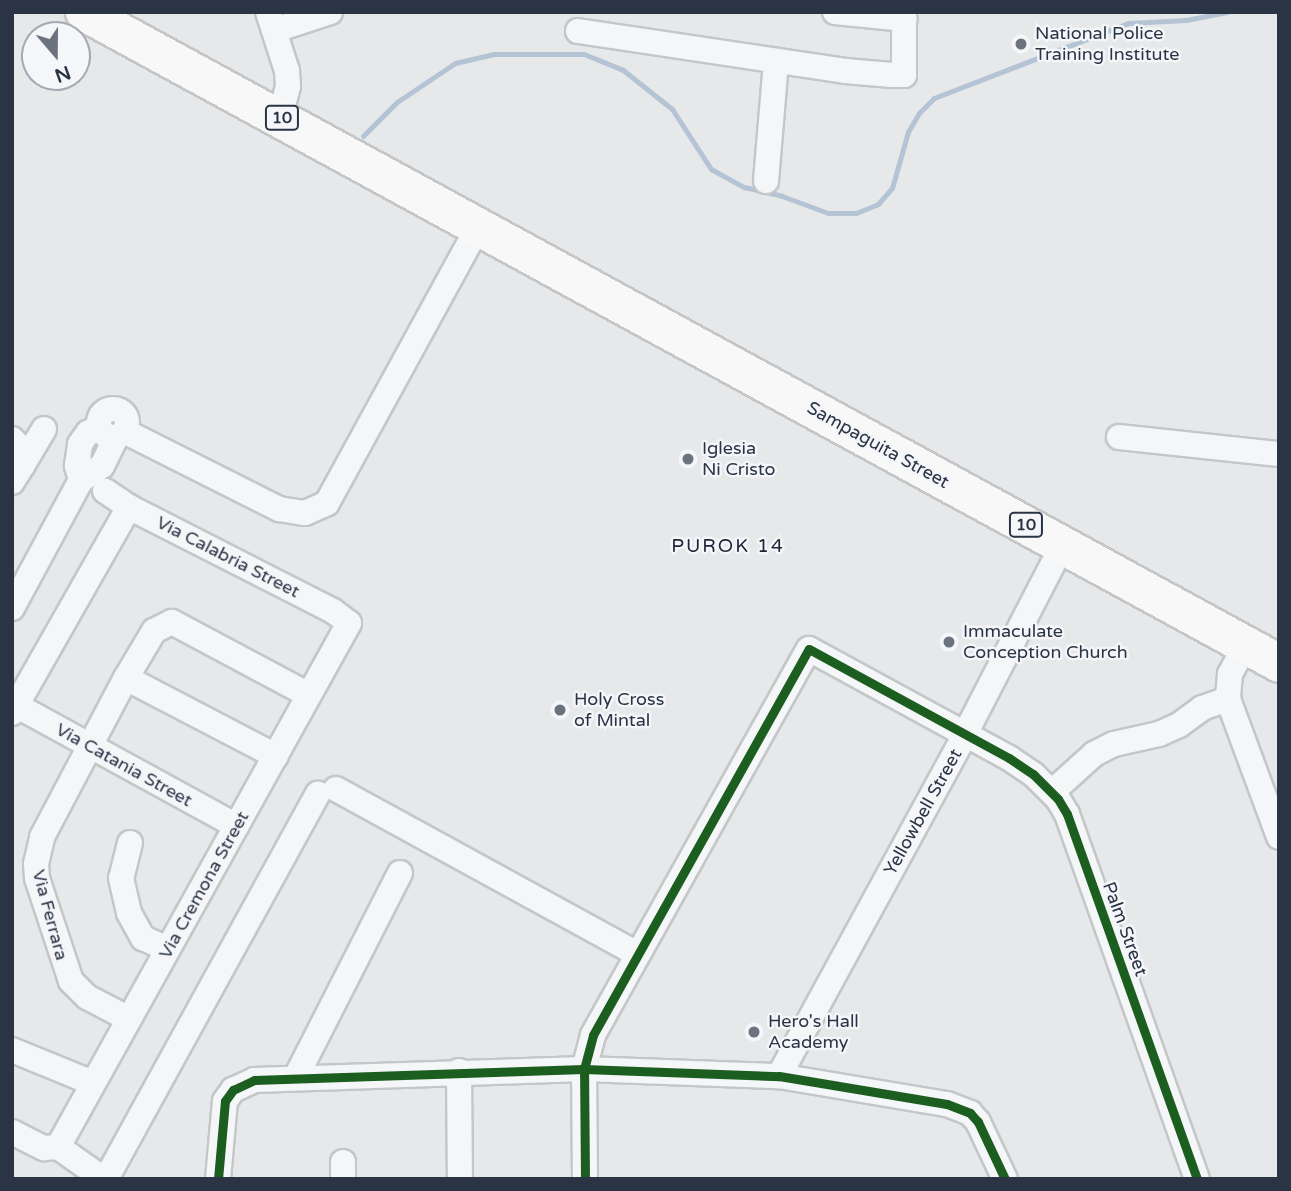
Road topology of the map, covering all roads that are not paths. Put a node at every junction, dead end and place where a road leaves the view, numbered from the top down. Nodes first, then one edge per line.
1 (84, 12) edge
2 (330, 12) edge
3 (835, 12) edge
4 (905, 16) edge
5 (271, 21) edge
6 (578, 31) dead end
7 (776, 61) junction
8 (280, 117) junction
9 (766, 181) dead end
10 (479, 225) junction
11 (44, 429) dead end
12 (1119, 437) dead end
13 (12, 439) edge
14 (1279, 454) edge
15 (16, 475) edge
16 (105, 491) dead end
17 (129, 506) junction
18 (1062, 546) junction
19 (12, 608) edge
20 (349, 623) joint
21 (1269, 656) edge
22 (126, 678) junction
23 (309, 695) junction
24 (1228, 699) junction
25 (14, 707) edge
26 (964, 736) junction
27 (88, 746) junction
28 (276, 756) junction
29 (1052, 792) junction
30 (237, 826) junction
31 (1279, 836) edge
32 (130, 843) dead end
33 (400, 873) dead end
34 (168, 949) junction
35 (638, 954) junction
36 (129, 1019) junction
37 (12, 1050) edge
38 (584, 1069) junction
39 (459, 1070) junction
40 (779, 1076) junction
41 (296, 1077) junction
42 (93, 1083) junction
43 (14, 1138) edge
44 (58, 1147) junction
45 (101, 1176) edge
46 (218, 1179) edge
47 (460, 1179) edge
48 (585, 1179) edge
49 (1005, 1179) edge
50 (1197, 1179) edge

1 - 8 highway, 10
2 - 5 street
3 - 4 street
4 - 7 street
5 - 8 street
6 - 7 street
7 - 9 street
8 - 10 highway, 10
10 - 18 highway, Sampaguita Street / 10
10 - 19 street
11 - 15 street
12 - 14 street
13 - 15 street
16 - 17 street, Via Calabria Street
17 - 20 street, Via Calabria Street
17 - 25 street
18 - 21 highway, Sampaguita Street / 10
18 - 26 street, Yellowbell Street
20 - 23 street, Via Cremona Street
21 - 24 street
22 - 23 street, Via Ferrara
22 - 27 street, Via Ferrara
22 - 28 street
23 - 28 street, Via Cremona Street
24 - 29 street
24 - 31 street
25 - 27 street, Via Catania Street
26 - 29 street, Palm Street
26 - 35 street, Palm Street
26 - 40 street, Yellowbell Street
27 - 30 street, Via Catania Street
27 - 36 street, Via Ferrara
28 - 30 street, Via Cremona Street
29 - 50 street, Palm Street
30 - 34 street, Via Cremona Street
32 - 34 street
33 - 41 street
34 - 36 street, Via Cremona Street
35 - 38 street
35 - 45 street
36 - 42 street, Via Cremona Street
37 - 42 street
38 - 39 street
38 - 40 street
38 - 48 street
39 - 41 street
39 - 47 street
40 - 49 street
41 - 46 street
42 - 44 street, Via Cremona Street
43 - 44 street
44 - 45 street

